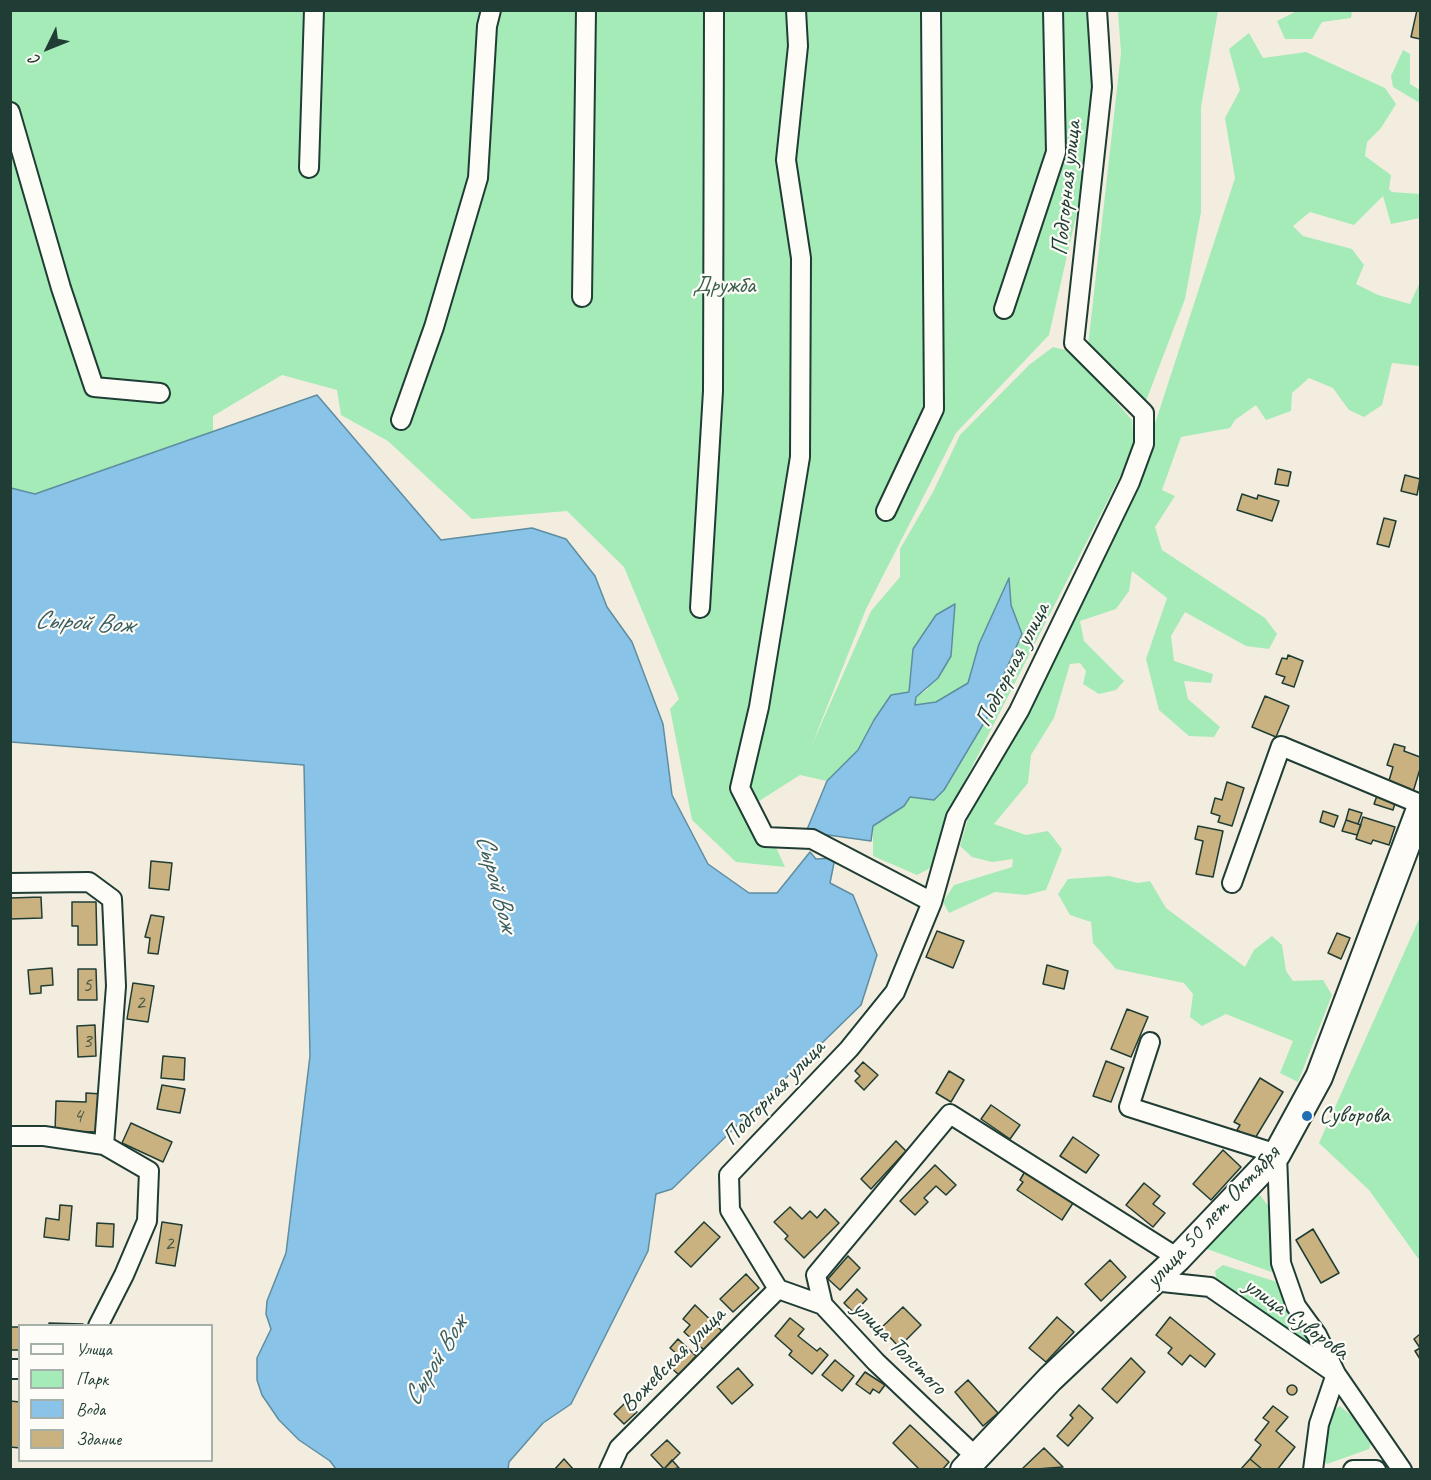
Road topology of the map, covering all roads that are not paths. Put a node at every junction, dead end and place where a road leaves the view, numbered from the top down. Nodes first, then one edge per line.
1 (314, 10) edge
2 (491, 10) edge
3 (586, 10) edge
4 (714, 10) edge
5 (796, 10) edge
6 (931, 10) edge
7 (1053, 10) edge
8 (1097, 10) edge
9 (10, 112) edge
10 (309, 168) dead end
11 (582, 297) dead end
12 (1004, 309) dead end
13 (160, 393) dead end
14 (401, 420) dead end
15 (886, 511) dead end
16 (700, 608) dead end
17 (1420, 804) edge
18 (1420, 809) edge
19 (10, 883) edge
20 (1232, 883) dead end
21 (932, 902) junction
22 (1150, 1042) dead end
23 (10, 1136) edge
24 (104, 1145) junction
25 (1277, 1154) junction
26 (1178, 1258) junction
27 (1154, 1281) junction
28 (778, 1289) junction
29 (823, 1305) junction
30 (99, 1324) edge
31 (1336, 1374) junction
32 (970, 1463) edge
33 (614, 1468) edge
34 (1313, 1470) edge
35 (1353, 1470) edge
36 (1376, 1470) edge
37 (1402, 1470) edge

1 - 10 street
2 - 14 street
3 - 11 street
4 - 16 street
5 - 21 street
6 - 15 street
7 - 12 street
8 - 21 street, Подгорная улица
9 - 13 street
17 - 20 street
18 - 25 main road, улица 50 лет Октября
19 - 24 street
21 - 28 street, Подгорная улица
22 - 25 street
23 - 24 street
24 - 30 street
25 - 26 main road, улица 50 лет Октября
25 - 31 street
26 - 27 main road, улица 50 лет Октября
26 - 29 street
27 - 31 street, улица Суворова
27 - 32 main road, улица 50 лет Октября
28 - 29 street, улица Толстого
28 - 33 street, Вожевская улица
29 - 32 street, улица Толстого
31 - 34 street
31 - 37 street, улица Суворова
35 - 36 street

